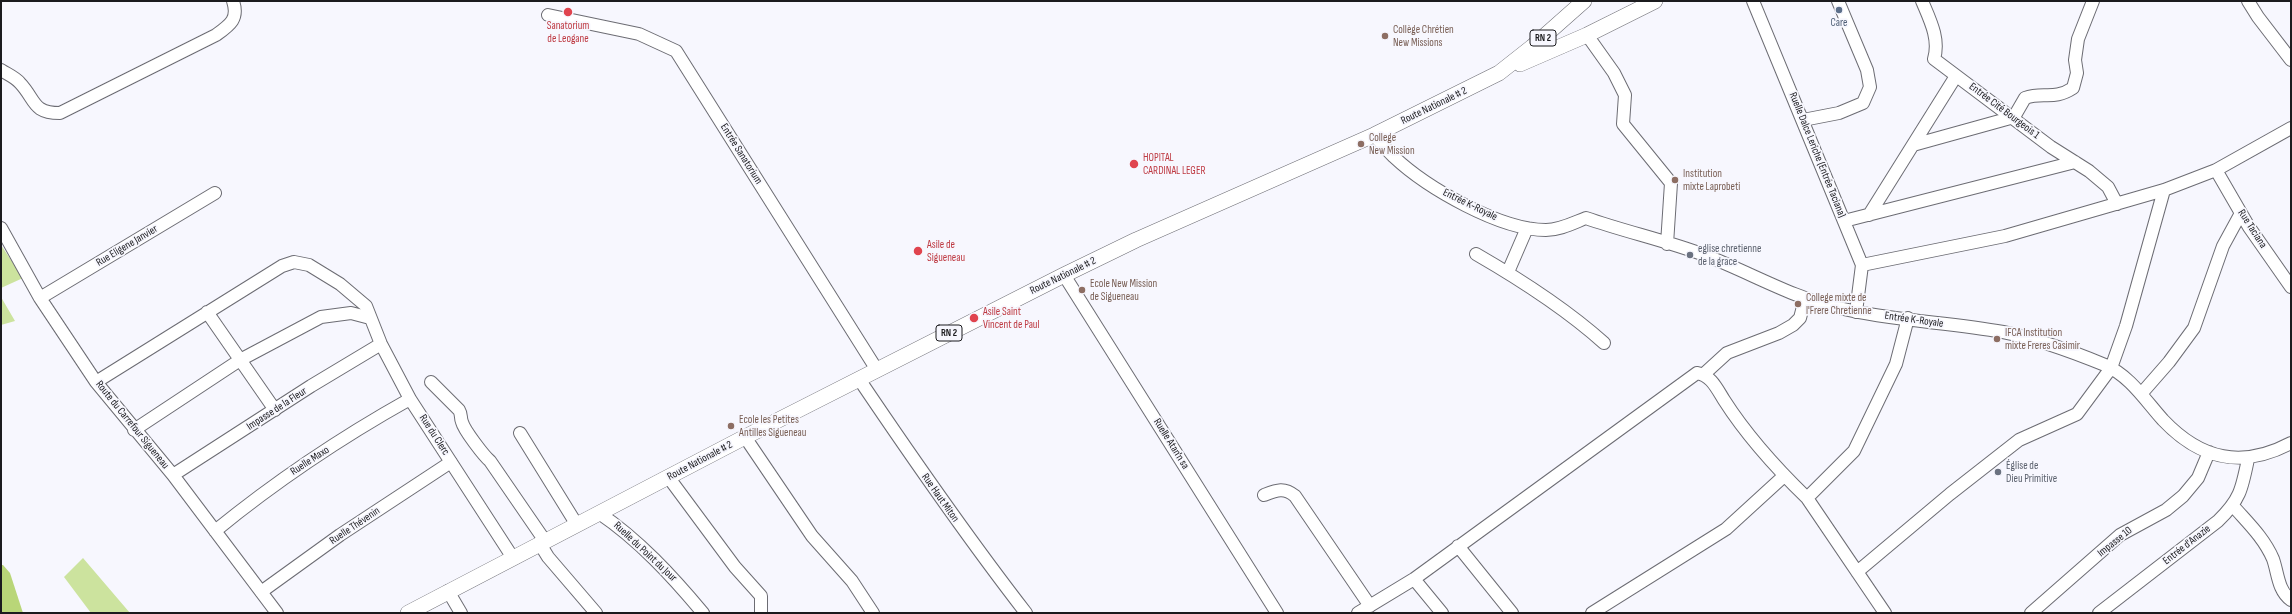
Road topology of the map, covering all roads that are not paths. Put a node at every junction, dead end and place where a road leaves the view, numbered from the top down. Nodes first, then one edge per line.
1 (233, 1) edge
2 (1584, 1) edge
3 (1654, 1) edge
4 (1753, 1) edge
5 (1838, 1) edge
6 (1922, 1) edge
7 (2093, 1) edge
8 (2248, 1) edge
9 (548, 14) dead end
10 (1587, 35) junction
11 (2291, 60) edge
12 (1, 70) edge
13 (1499, 73) junction
14 (1956, 76) junction
15 (2014, 117) junction
16 (1803, 120) junction
17 (2291, 128) edge
18 (1374, 135) junction
19 (1913, 145) junction
20 (2075, 162) junction
21 (2216, 170) junction
22 (2164, 190) junction
23 (215, 193) dead end
24 (2117, 204) junction
25 (2241, 213) junction
26 (1868, 215) junction
27 (1844, 221) junction
28 (1, 228) edge
29 (1527, 228) junction
30 (1667, 244) junction
31 (1476, 254) dead end
32 (1862, 265) junction
33 (1508, 272) junction
34 (1064, 275) junction
35 (2291, 286) edge
36 (40, 298) junction
37 (1805, 299) junction
38 (207, 312) junction
39 (368, 312) junction
40 (1856, 312) junction
41 (1908, 318) junction
42 (1604, 343) dead end
43 (381, 344) junction
44 (240, 360) junction
45 (2111, 368) junction
46 (877, 370) junction
47 (1704, 374) junction
48 (859, 379) junction
49 (96, 382) junction
50 (432, 382) dead end
51 (2141, 394) junction
52 (410, 399) junction
53 (275, 410) junction
54 (134, 430) junction
55 (520, 433) dead end
56 (745, 437) junction
57 (2291, 443) edge
58 (2209, 452) junction
59 (2248, 459) junction
60 (451, 462) junction
61 (173, 475) junction
62 (1784, 476) junction
63 (669, 478) junction
64 (1264, 495) dead end
65 (1807, 498) junction
66 (2234, 506) junction
67 (599, 513) junction
68 (576, 525) junction
69 (215, 531) junction
70 (542, 542) junction
71 (1458, 546) junction
72 (513, 558) junction
73 (1857, 572) junction
74 (1414, 579) junction
75 (448, 591) junction
76 (261, 592) junction
77 (2291, 600) edge
78 (1370, 606) junction
79 (277, 613) edge
80 (408, 613) edge
81 (461, 613) edge
82 (596, 613) edge
83 (703, 613) edge
84 (762, 613) edge
85 (873, 613) edge
86 (1026, 613) edge
87 (1277, 613) edge
88 (1358, 613) edge
89 (1442, 613) edge
90 (1512, 613) edge
91 (1592, 613) edge
92 (1885, 613) edge
93 (2031, 613) edge
94 (2099, 613) edge

1 - 12 street
2 - 13 main road, Route Nationale # 2 / RN 2
3 - 10 main road
4 - 16 street, Ruelle Dalce Leriche (Entrée Taciana)
5 - 16 street
6 - 14 street, Entrée Cité Bourgeois 1
7 - 15 street
8 - 11 street
9 - 46 street, Entrée Sanatorium
10 - 13 main road
10 - 30 street
13 - 18 main road, Route Nationale # 2 / RN 2
14 - 15 street, Entrée Cité Bourgeois 1
14 - 19 street
15 - 19 street
15 - 20 street, Entrée Cité Bourgeois 1
16 - 27 street, Ruelle Dalce Leriche (Entrée Taciana)
17 - 21 street
18 - 29 street, Entrée K-Royale
18 - 34 main road, Route Nationale # 2 / RN 2
19 - 26 street
20 - 24 street, Entrée Cité Bourgeois 1
20 - 26 street
21 - 22 street
21 - 25 street, Rue Taciana
22 - 24 street
22 - 45 street
23 - 36 street, Rue Eligene Janvier
24 - 32 street
25 - 35 street, Rue Taciana
25 - 51 street
26 - 27 street
27 - 32 street, Ruelle Dalce Leriche (Entrée Taciana)
28 - 36 street, Route du Carrefour Sigueneau
29 - 30 street, Entrée K-Royale
29 - 33 street
30 - 37 street, Entrée K-Royale
31 - 33 street
32 - 40 street, Ruelle Dalce Leriche (Entrée Taciana)
33 - 42 street
34 - 46 main road, Route Nationale # 2 / RN 2
34 - 87 street, Ruelle Atan'n sa
36 - 49 street, Route du Carrefour Sigueneau
37 - 40 street, Entrée K-Royale
37 - 47 street
38 - 39 street
38 - 44 street
38 - 49 street
39 - 43 street, Rue du Clerc
39 - 44 street
40 - 41 street, Entrée K-Royale
41 - 45 street, Entrée K-Royale
41 - 65 street
43 - 52 street, Rue du Clerc
43 - 53 street, Impasse de la Fleur
44 - 53 street
44 - 54 street
45 - 51 street, Entrée K-Royale
45 - 73 street
46 - 48 main road, Route Nationale # 2 / RN 2
47 - 62 street
47 - 71 street
48 - 56 main road, Route Nationale # 2 / RN 2
48 - 86 street, Rue Haut Miton
49 - 54 street, Route du Carrefour Sigueneau
50 - 70 street
51 - 58 street, Entrée K-Royale
52 - 60 street, Rue du Clerc
52 - 69 street, Ruelle Maxo
53 - 61 street, Impasse de la Fleur
54 - 61 street, Route du Carrefour Sigueneau
55 - 68 street
56 - 63 main road, Route Nationale # 2 / RN 2
56 - 85 street
57 - 59 street, Entrée K-Royale
58 - 59 street, Entrée K-Royale
58 - 93 street, Impasse 10
59 - 66 street, Entrée d'Anazie
60 - 72 street, Rue du Clerc
60 - 76 street, Ruelle Thévenin
61 - 69 street, Route du Carrefour Sigueneau
62 - 65 street
62 - 91 street
63 - 67 main road, Route Nationale # 2 / RN 2
63 - 84 street
64 - 78 street
65 - 73 street
66 - 77 street
66 - 94 street, Entrée d'Anazie
67 - 68 main road, Route Nationale # 2 / RN 2
67 - 83 street, Ruelle du Point du Jour
68 - 70 main road, Route Nationale # 2 / RN 2
69 - 76 street, Route du Carrefour Sigueneau
70 - 72 main road, Route Nationale # 2 / RN 2
70 - 82 street
71 - 74 street
71 - 90 street
72 - 75 main road, Route Nationale # 2 / RN 2
73 - 92 street
74 - 78 street
74 - 89 street
75 - 80 main road, Route Nationale # 2 / RN 2
75 - 81 street
76 - 79 street, Route du Carrefour Sigueneau
78 - 88 street

